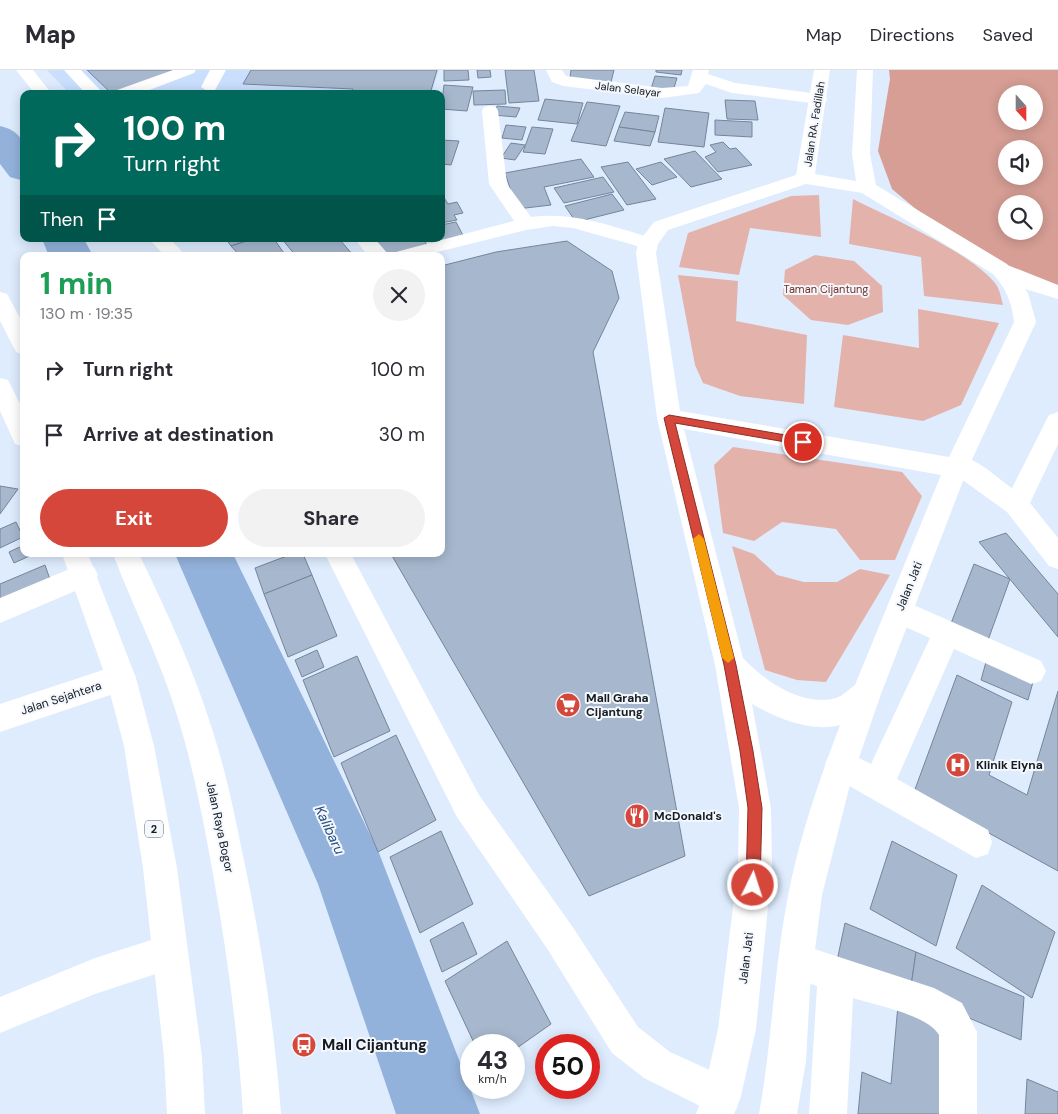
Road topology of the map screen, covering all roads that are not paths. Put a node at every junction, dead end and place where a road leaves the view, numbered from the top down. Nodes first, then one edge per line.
1 (24, 70) edge
2 (72, 70) edge
3 (188, 70) edge
4 (218, 70) edge
5 (554, 70) edge
6 (822, 70) edge
7 (865, 70) edge
8 (700, 73) edge
9 (209, 87) dead end
10 (41, 90) edge
11 (92, 90) edge
12 (134, 90) edge
13 (819, 99) junction
14 (490, 111) dead end
15 (805, 178) junction
16 (868, 188) junction
17 (526, 224) junction
18 (162, 242) edge
19 (367, 242) edge
20 (648, 242) junction
21 (172, 252) edge
22 (375, 252) edge
23 (412, 252) edge
24 (1000, 269) junction
25 (1058, 294) edge
26 (0, 299) edge
27 (1024, 307) junction
28 (20, 339) edge
29 (0, 386) edge
30 (669, 418) junction
31 (1057, 421) edge
32 (20, 429) edge
33 (958, 466) junction
34 (1016, 505) junction
35 (127, 557) edge
36 (340, 557) edge
37 (1058, 558) edge
38 (80, 564) edge
39 (0, 611) edge
40 (900, 611) junction
41 (947, 632) junction
42 (730, 665) junction
43 (1031, 672) dead end
44 (122, 678) junction
45 (866, 694) junction
46 (0, 718) edge
47 (841, 764) junction
48 (878, 785) junction
49 (976, 842) dead end
50 (170, 952) junction
51 (796, 960) junction
52 (836, 974) junction
53 (0, 1015) edge
54 (718, 1105) edge
55 (186, 1114) edge
56 (262, 1114) edge
57 (778, 1114) edge
58 (828, 1114) edge
59 (958, 1114) edge

1 - 10 main road
2 - 11 main road
3 - 12 main road
4 - 9 main road
5 - 8 main road, Jalan Selayar
6 - 13 main road, Jalan RA. Fadillah
7 - 16 main road
8 - 13 main road
13 - 15 main road, Jalan RA. Fadillah
14 - 17 main road
15 - 16 main road
15 - 20 main road
16 - 24 main road
17 - 20 main road
17 - 23 main road
18 - 21 main road
19 - 22 main road
20 - 30 main road, Jalan Jati
24 - 25 main road
24 - 27 main road
25 - 27 main road
26 - 28 main road
27 - 33 main road, Jalan Jati
29 - 32 main road
30 - 33 main road
30 - 42 main road, Jalan Jati
31 - 34 main road
33 - 34 main road
33 - 40 main road, Jalan Jati
34 - 37 main road
35 - 56 main road, Jalan Raya Bogor
36 - 54 main road
38 - 39 main road
38 - 44 main road, 2
40 - 41 main road
40 - 45 main road, Jalan Jati
41 - 43 main road
41 - 48 main road
42 - 45 main road
42 - 54 main road, Jalan Jati
44 - 46 main road, Jalan Sejahtera
44 - 50 main road, 2
45 - 47 main road, Jalan Jati
47 - 48 main road
47 - 51 main road, Jalan Jati
48 - 49 main road
50 - 53 main road
50 - 55 main road, 2
51 - 52 main road
51 - 57 main road, Jalan Jati
52 - 58 main road
52 - 59 main road

